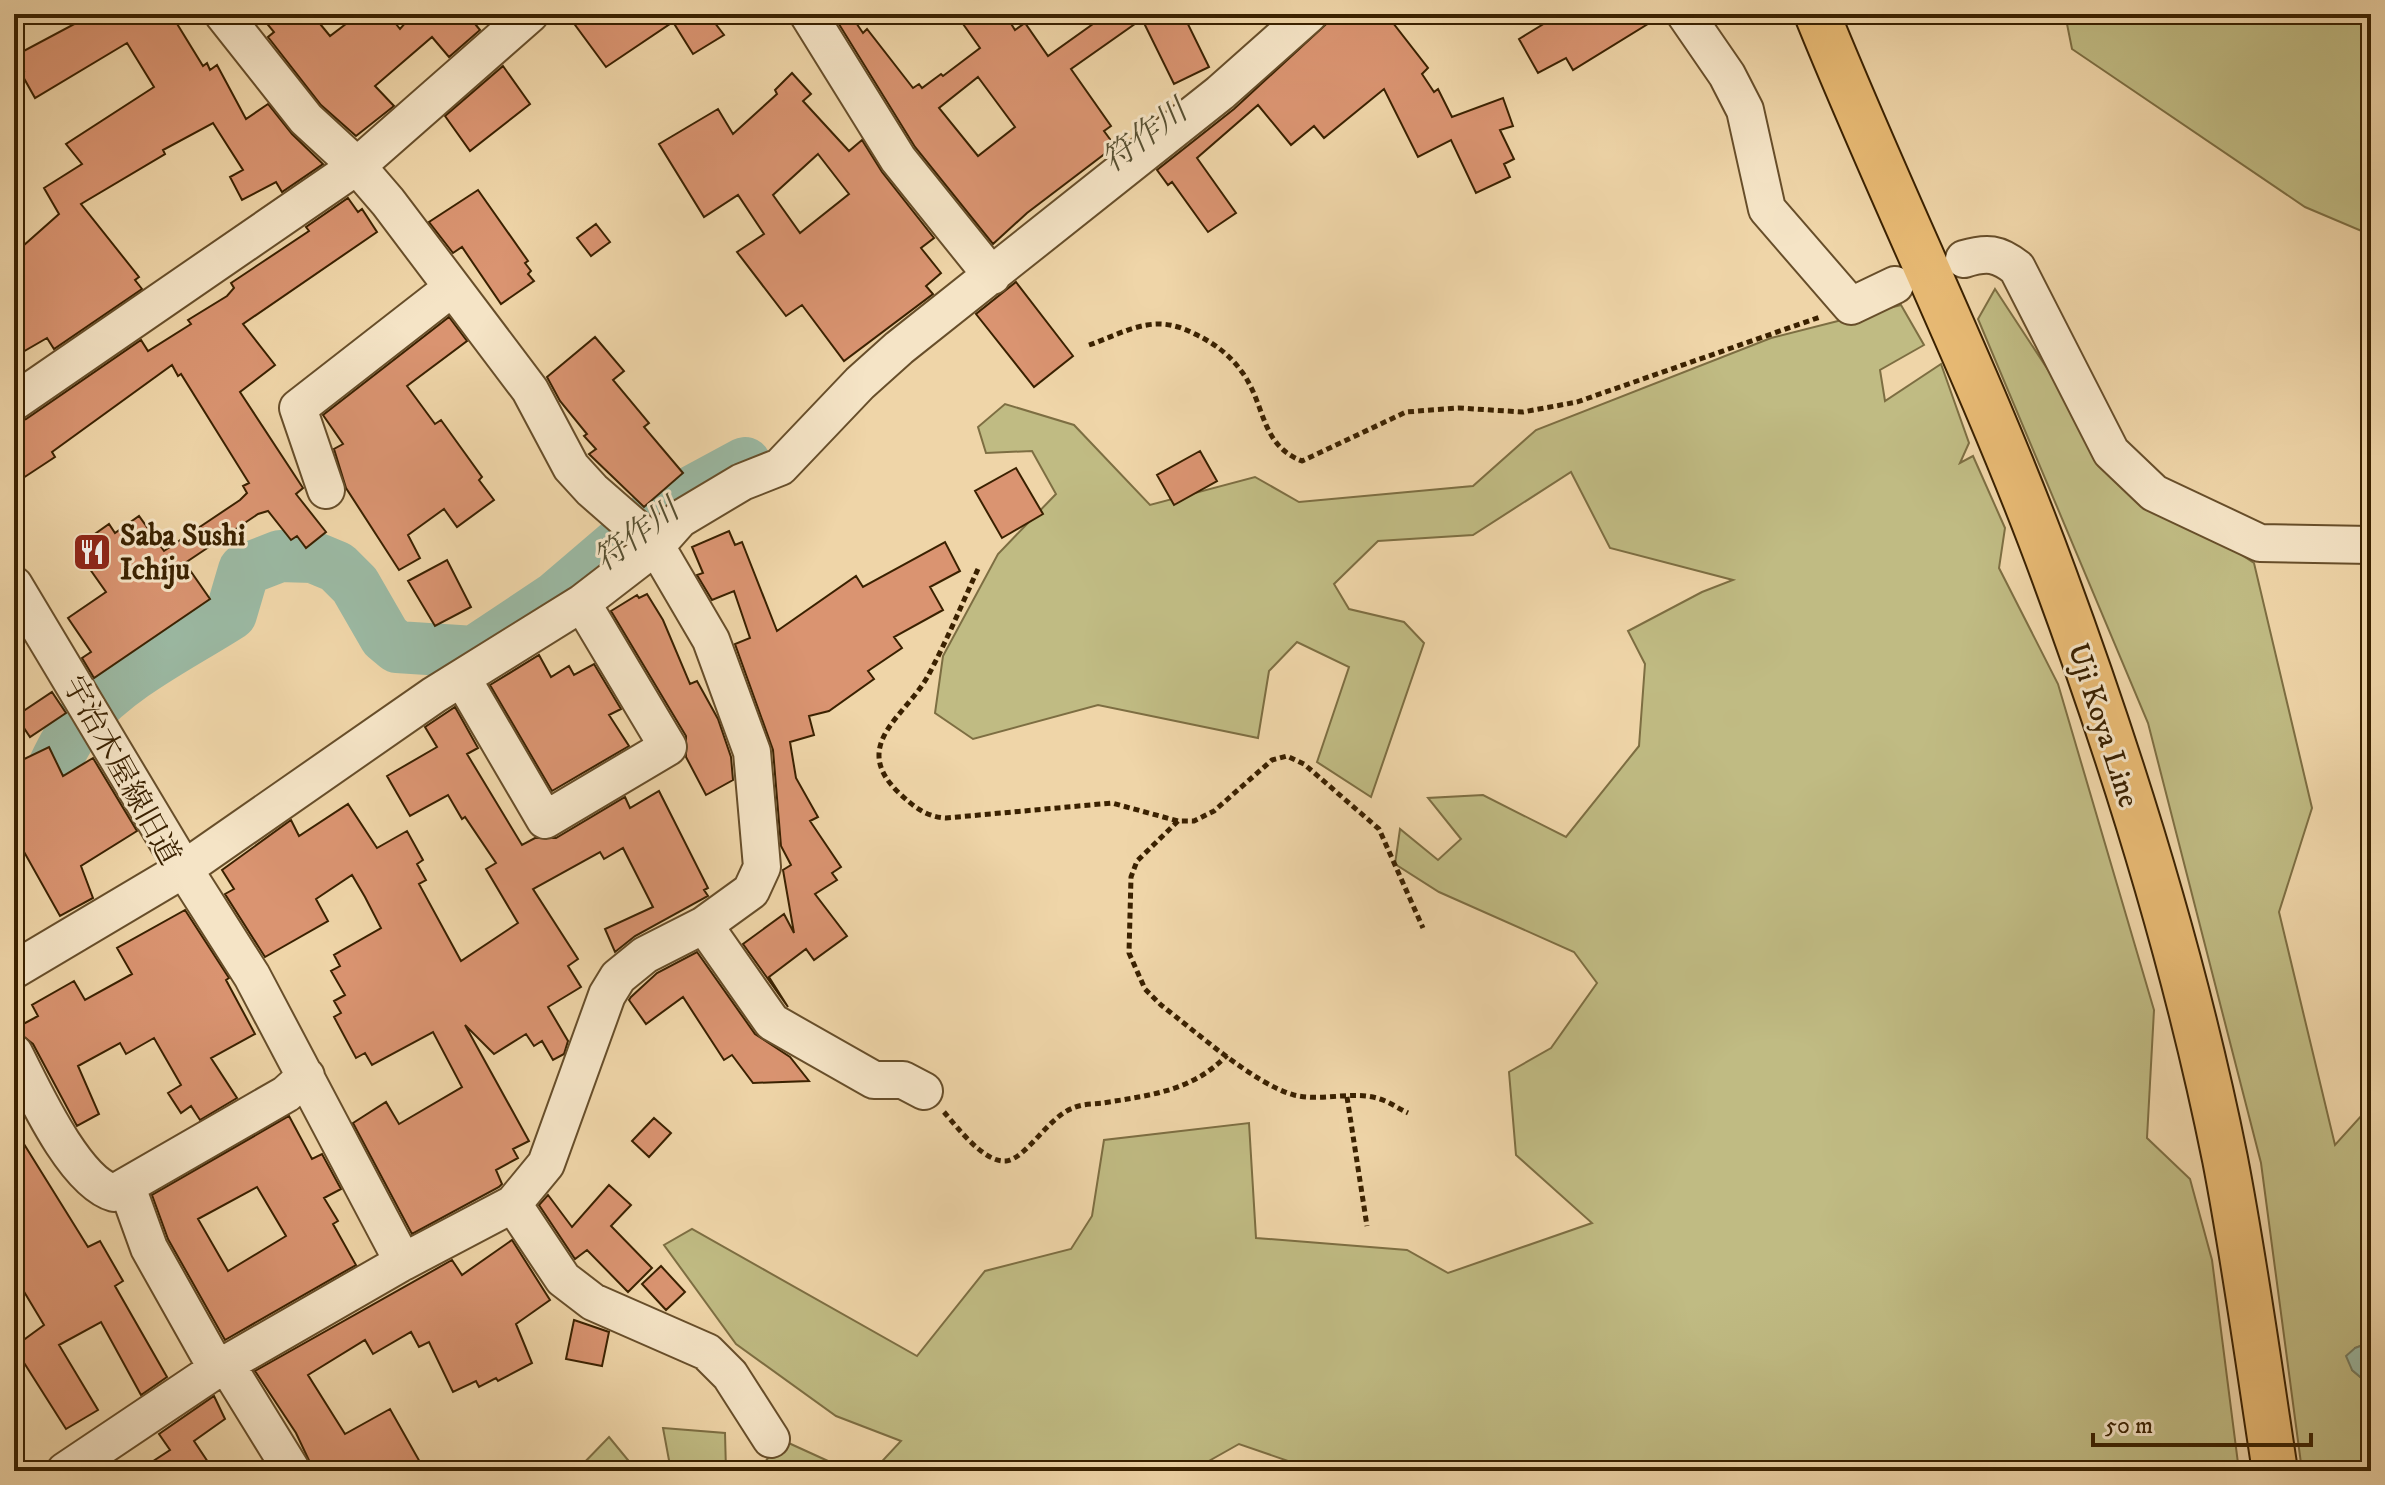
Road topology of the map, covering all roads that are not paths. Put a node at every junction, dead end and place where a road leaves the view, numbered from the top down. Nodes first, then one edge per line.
1 (223, 14) edge
2 (529, 14) edge
3 (808, 14) edge
4 (1309, 14) edge
5 (1685, 14) edge
6 (1817, 14) edge
7 (357, 166) junction
8 (1964, 259) dead end
9 (991, 275) junction
10 (1895, 285) dead end
11 (452, 288) junction
12 (14, 402) edge
13 (326, 490) dead end
14 (2371, 545) edge
15 (655, 546) junction
16 (14, 585) edge
17 (582, 603) junction
18 (462, 678) junction
19 (184, 869) junction
20 (704, 925) junction
21 (14, 970) edge
22 (14, 1053) edge
23 (306, 1076) junction
24 (924, 1091) road end
25 (127, 1187) junction
26 (513, 1204) junction
27 (403, 1262) junction
28 (222, 1367) junction
29 (771, 1439) dead end
30 (65, 1471) edge
31 (292, 1471) edge
32 (2275, 1471) edge

1 - 7 street
2 - 7 street
3 - 9 street
4 - 9 street
5 - 10 street
6 - 32 main road, Uji Koya Line
7 - 11 street
7 - 12 street
8 - 14 street
9 - 15 street
11 - 13 street
11 - 15 street
15 - 17 street
15 - 20 street
16 - 19 street, 宇治木屋線旧道
17 - 18 street
17 - 18 street
18 - 19 street
19 - 21 street, 宇治木屋線旧道
19 - 23 street
20 - 24 street
20 - 26 street
22 - 25 street
23 - 25 street
23 - 27 street
25 - 28 street
26 - 27 street
26 - 29 street
27 - 28 street
28 - 30 street
28 - 31 street

